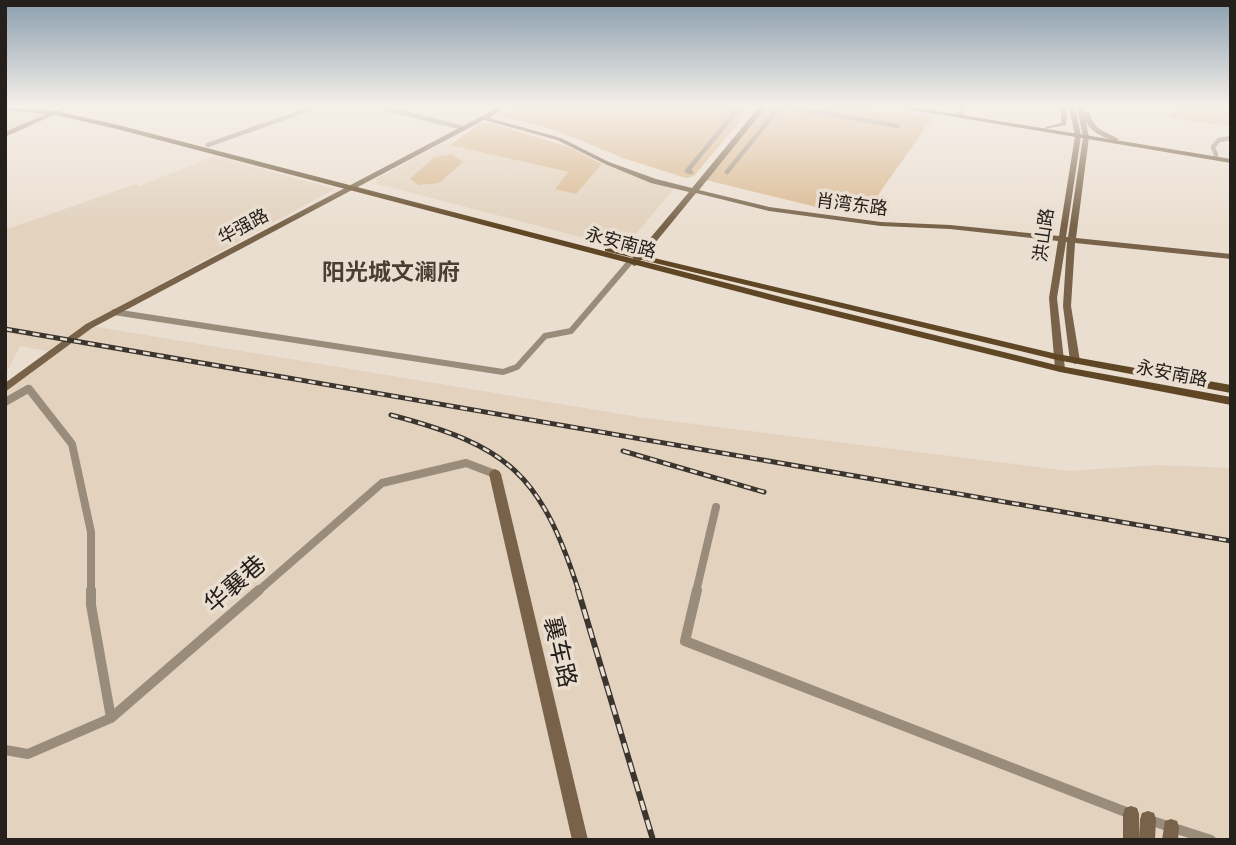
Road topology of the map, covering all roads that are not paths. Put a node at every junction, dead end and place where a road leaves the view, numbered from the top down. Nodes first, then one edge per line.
1 (195, 146) edge
2 (213, 146) edge
3 (429, 146) edge
4 (579, 146) edge
5 (707, 146) edge
6 (725, 146) edge
7 (728, 146) edge
8 (747, 146) edge
9 (1079, 146) edge
10 (1080, 146) edge
11 (1152, 146) edge
12 (1162, 146) edge
13 (1213, 146) edge
14 (1216, 155) junction
15 (1231, 159) edge
16 (691, 172) dead end
17 (726, 172) dead end
18 (353, 186) junction
19 (690, 190) junction
20 (1061, 235) junction
21 (1072, 237) junction
22 (1231, 251) edge
23 (1231, 257) edge
24 (632, 260) junction
25 (114, 312) junction
26 (1057, 357) junction
27 (1075, 361) junction
28 (1060, 369) junction
29 (5, 388) edge
30 (1231, 389) edge
31 (1231, 401) edge
32 (5, 402) edge
33 (495, 474) joint
34 (716, 506) dead end
35 (111, 718) junction
36 (5, 750) edge
37 (1131, 814) junction
38 (1148, 819) junction
39 (1171, 833) edge
40 (580, 840) edge
41 (1131, 840) edge
42 (1147, 840) edge
43 (1211, 840) edge

1 - 18 main road, 永安南路
2 - 18 main road, 永安南路
3 - 18 street, 华强路
4 - 19 street, 肖湾东路
5 - 16 street
6 - 19 street
7 - 19 street
8 - 17 street
9 - 20 street, 洪山路
10 - 21 street, 洪山路
11 - 15 main road
12 - 14 main road
13 - 14 street
14 - 15 main road
18 - 24 main road, 永安南路
18 - 25 street, 华强路
19 - 20 street, 肖湾东路
19 - 24 street
20 - 21 street, 肖湾东路
20 - 26 street, 洪山路
21 - 22 street, 肖湾东路
21 - 23 street, 肖湾东路
21 - 27 street, 洪山路
24 - 25 street
24 - 26 main road, 永安南路
24 - 28 main road, 永安南路
25 - 29 street, 华强路
26 - 27 main road, 永安南路
26 - 28 street, 洪山路
27 - 30 main road, 永安南路
28 - 31 main road, 永安南路
32 - 35 street
33 - 35 street, 华襄巷
33 - 40 street, 襄车路
34 - 37 street
35 - 36 street, 华襄巷
37 - 38 street
37 - 41 street
38 - 39 street
38 - 42 street
39 - 43 street

